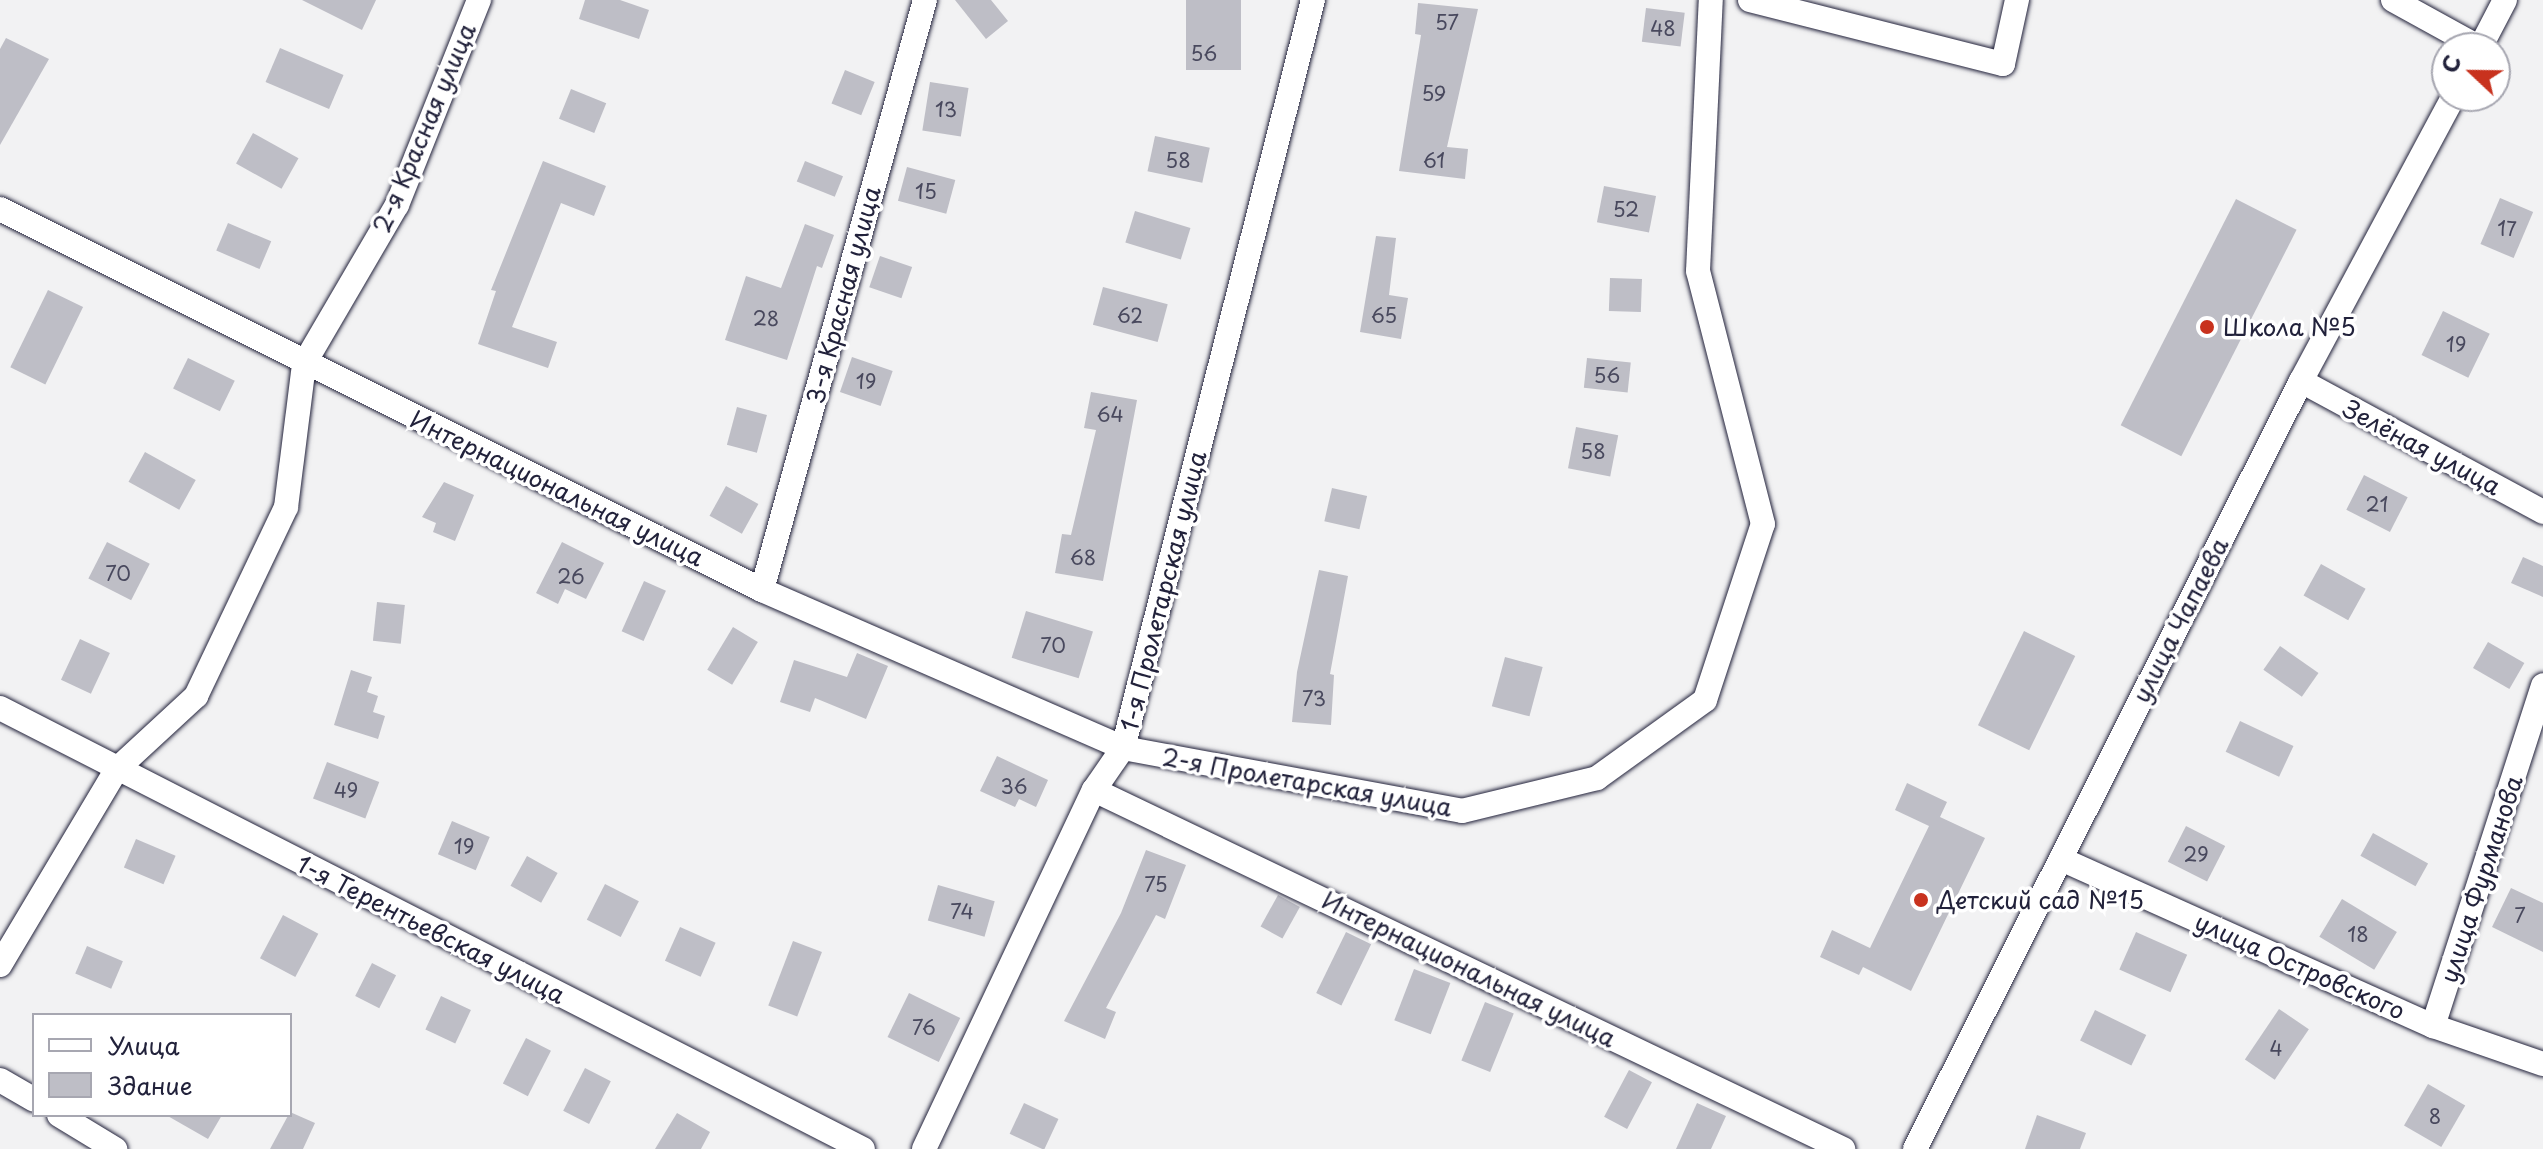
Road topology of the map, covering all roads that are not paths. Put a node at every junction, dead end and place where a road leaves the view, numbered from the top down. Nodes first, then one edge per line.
1 (479, 0) edge
2 (925, 0) edge
3 (1313, 0) edge
4 (1711, 0) edge
5 (1750, 0) edge
6 (2017, 0) edge
7 (2393, 0) edge
8 (2505, 0) edge
9 (2451, 32) edge
10 (2488, 32) edge
11 (2445, 112) edge
12 (0, 209) edge
13 (304, 364) junction
14 (2301, 381) junction
15 (2543, 512) edge
16 (762, 590) junction
17 (2543, 685) edge
18 (0, 708) edge
19 (1123, 748) junction
20 (117, 769) junction
21 (1094, 790) junction
22 (2061, 859) junction
23 (0, 965) edge
24 (2433, 1026) junction
25 (2543, 1064) edge
26 (0, 1080) edge
27 (32, 1099) edge
28 (62, 1117) edge
29 (115, 1149) edge
30 (863, 1149) edge
31 (924, 1149) edge
32 (1843, 1149) edge
33 (1915, 1149) edge

1 - 13 street, 2-я Красная улица
2 - 16 street, 3-я Красная улица
3 - 19 street, 1-я Пролетарская улица
4 - 19 street, 2-я Пролетарская улица
5 - 6 street
7 - 9 street
8 - 10 street
11 - 14 street, улица Чапаева
12 - 13 street, Интернациональная улица
13 - 16 street, Интернациональная улица
13 - 20 street, 2-я Красная улица
14 - 15 street, Зелёная улица
14 - 22 street, улица Чапаева
16 - 19 street, Интернациональная улица
17 - 24 street, улица Фурманова
18 - 20 street, 1-я Терентьевская улица
19 - 21 street, 1-я Пролетарская улица
20 - 23 street, 2-я Красная улица
20 - 30 street, 1-я Терентьевская улица
21 - 31 street, 1-я Пролетарская улица
21 - 32 street, Интернациональная улица
22 - 24 street, улица Островского
22 - 33 street, улица Чапаева
24 - 25 street, улица Островского
26 - 27 street
28 - 29 street

